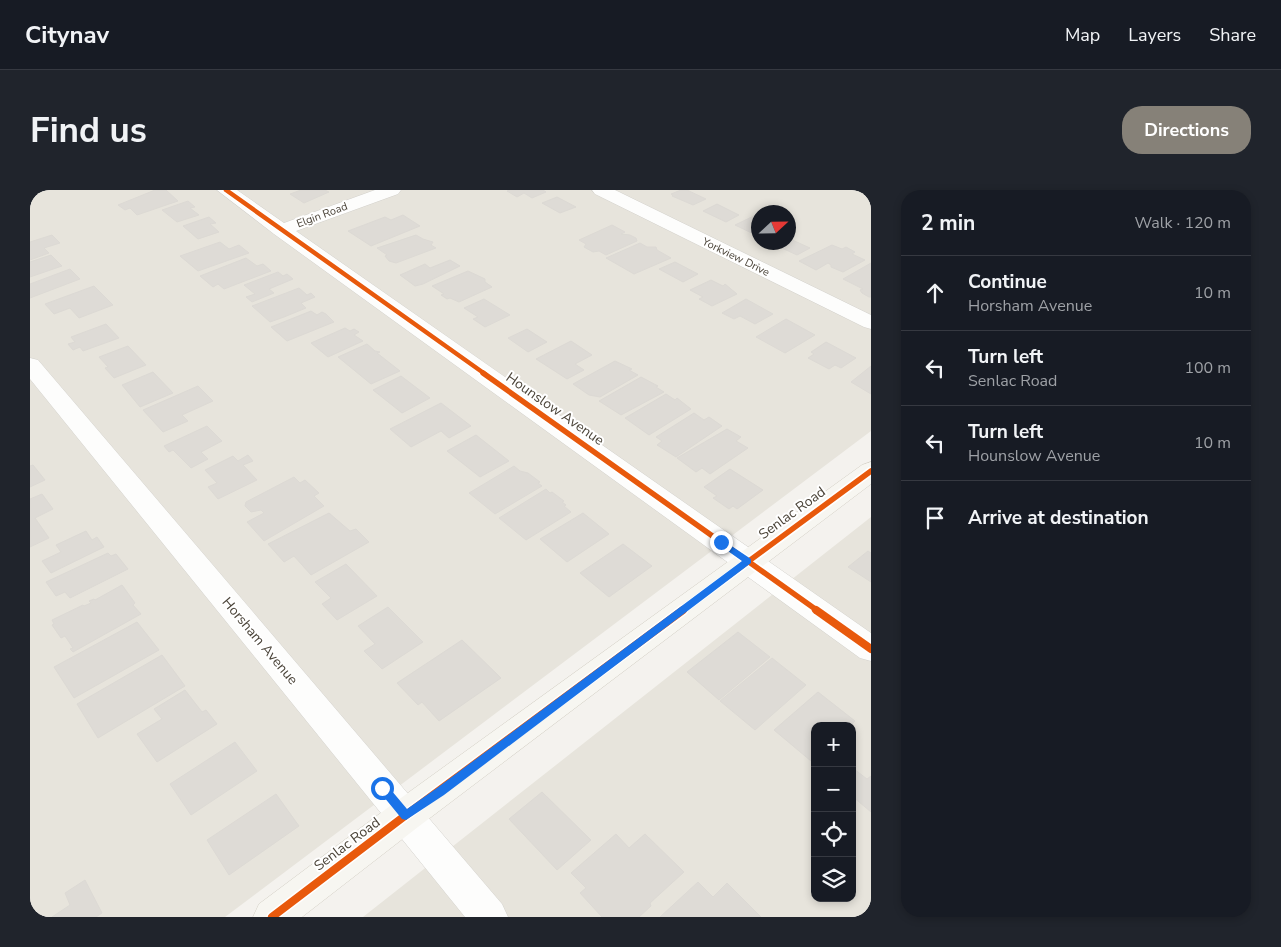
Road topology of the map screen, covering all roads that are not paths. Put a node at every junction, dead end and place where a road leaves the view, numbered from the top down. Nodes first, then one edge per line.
1 (226, 190) edge
2 (392, 190) edge
3 (601, 190) edge
4 (281, 230) junction
5 (871, 324) edge
6 (30, 365) edge
7 (871, 471) edge
8 (748, 561) junction
9 (871, 649) edge
10 (406, 815) junction
11 (272, 917) edge
12 (489, 917) edge

1 - 4 street, Hounslow Avenue
2 - 4 street, Elgin Road
3 - 5 street, Yorkview Drive
4 - 8 street, Hounslow Avenue
6 - 10 street, Horsham Avenue
7 - 8 street, Senlac Road
8 - 9 street, Hounslow Avenue
8 - 10 street, Senlac Road
10 - 11 street, Senlac Road
10 - 12 street, Horsham Avenue

